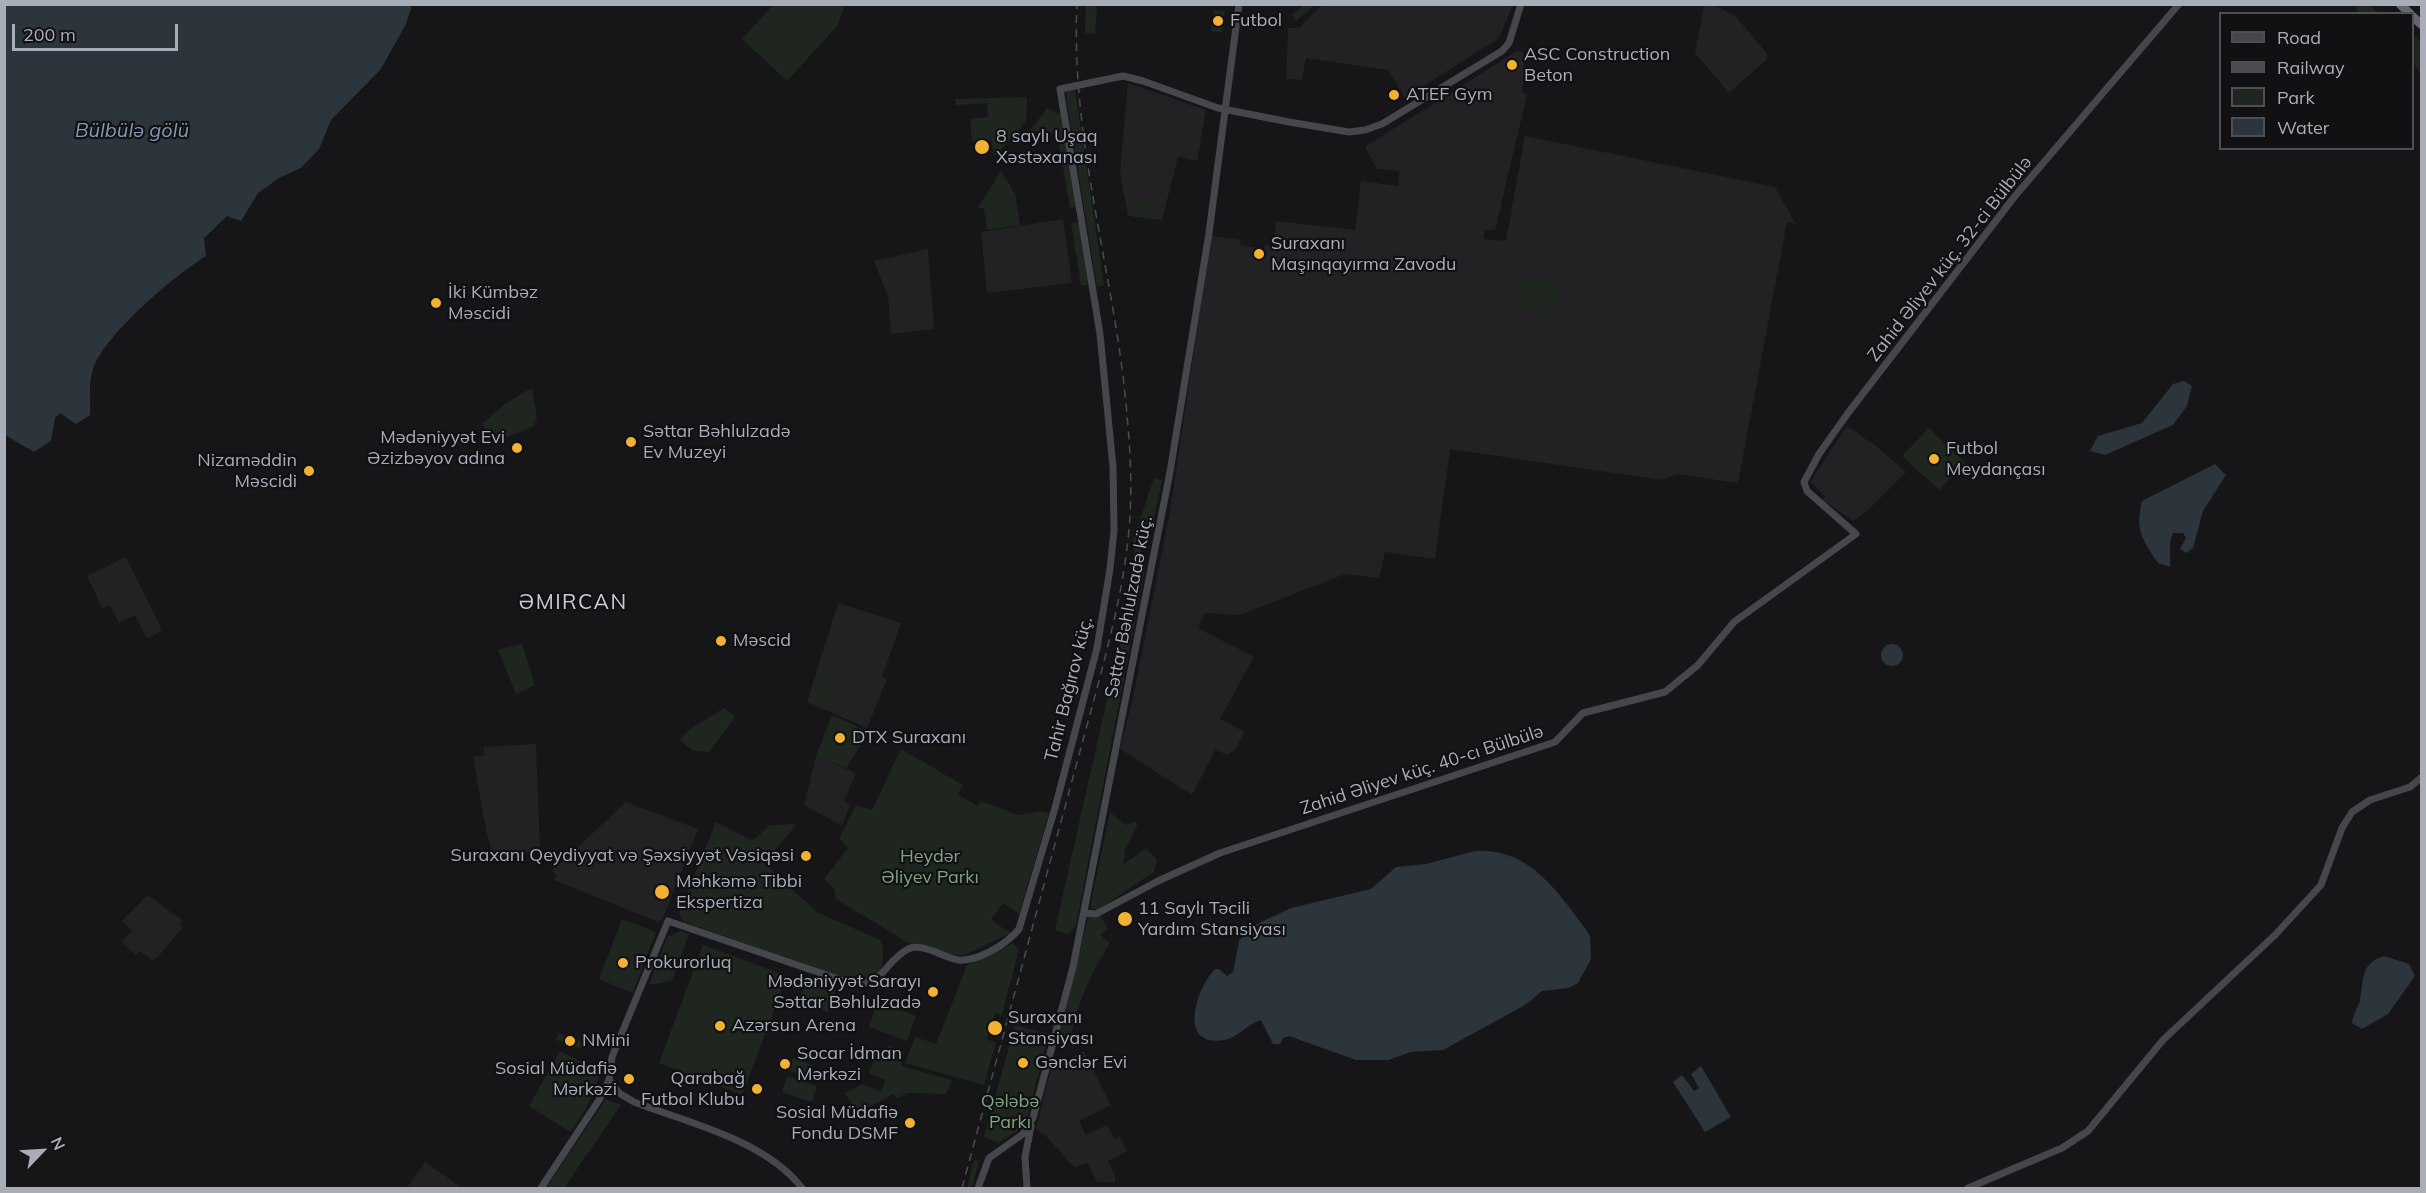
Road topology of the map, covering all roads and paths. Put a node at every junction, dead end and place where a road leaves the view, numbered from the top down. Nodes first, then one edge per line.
1 (1239, 4) edge
2 (1521, 4) edge
3 (2179, 4) edge
4 (1226, 110) junction
5 (1857, 534) joint
6 (2421, 777) edge
7 (1085, 913) junction
8 (609, 1080) junction
9 (1033, 1118) junction
10 (1004, 1145) junction
11 (1025, 1157) junction
12 (541, 1188) edge
13 (802, 1188) edge
14 (978, 1188) edge
15 (1027, 1188) edge
16 (1968, 1188) edge

1 - 4 street, Səttar Bəhlulzadə küç.
2 - 4 street
3 - 5 street, Zahid Əliyev küç. 32-ci Bülbülə
4 - 7 street, Səttar Bəhlulzadə küç.
4 - 8 street, Tahir Bağırov küç.
5 - 7 street, Zahid Əliyev küç. 40-cı Bülbülə
6 - 16 street
7 - 9 street, Səttar Bəhlulzadə küç.
8 - 12 street
8 - 13 street
9 - 10 street, Səttar Bəhlulzadə küç.
9 - 11 street
10 - 11 street
10 - 14 street, Səttar Bəhlulzadə küç.
11 - 15 street

